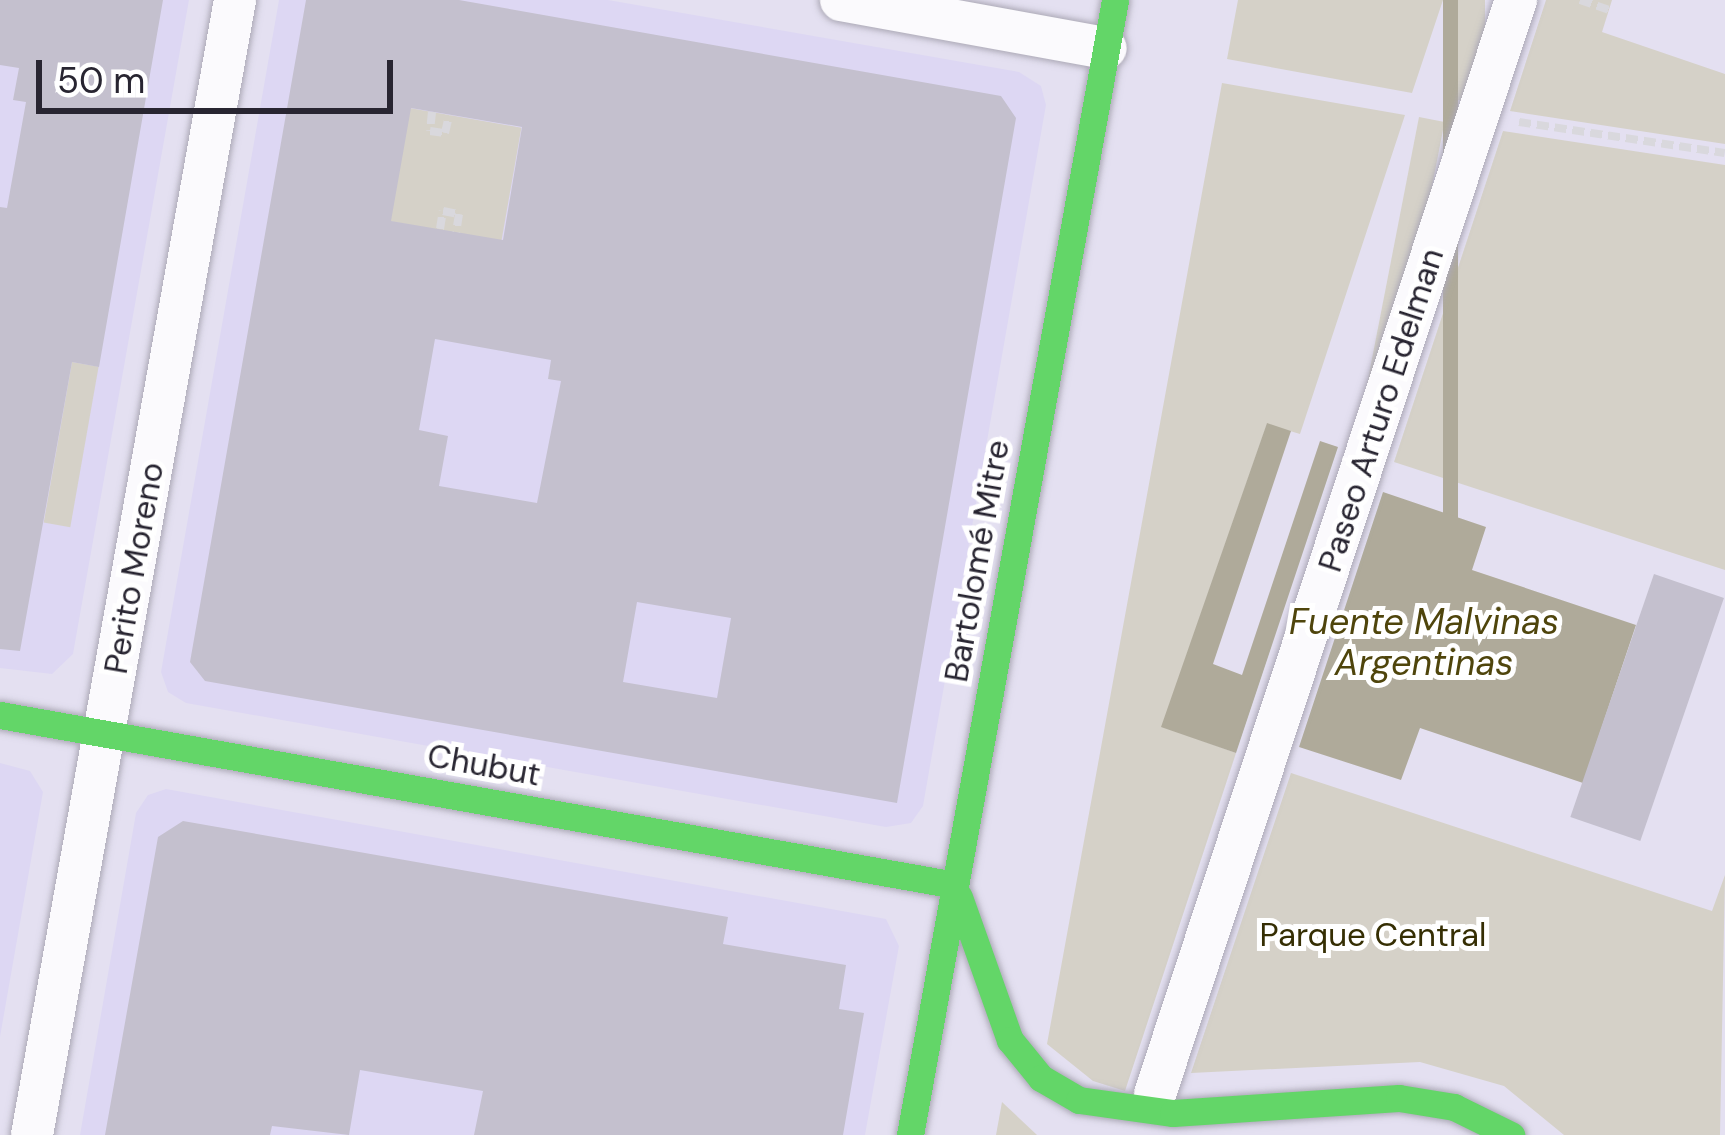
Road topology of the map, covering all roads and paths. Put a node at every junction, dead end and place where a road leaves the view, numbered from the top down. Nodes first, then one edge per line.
1 (236, 0) edge
2 (841, 0) edge
3 (1115, 0) edge
4 (1516, 0) edge
5 (1580, 0) edge
6 (1609, 10) dead end
7 (1106, 48) junction
8 (432, 112) dead end
9 (449, 115) dead end
10 (1477, 117) junction
11 (1725, 153) edge
12 (440, 229) dead end
13 (456, 232) dead end
14 (0, 715) edge
15 (104, 734) junction
16 (955, 885) junction
17 (1155, 1094) dead end
18 (32, 1135) edge
19 (910, 1135) edge
20 (1511, 1135) edge

1 - 15 street, Perito Moreno
2 - 7 street
3 - 7 street, Bartolomé Mitre
4 - 10 street, Paseo Arturo Edelman
5 - 6 path
7 - 16 street, Bartolomé Mitre
8 - 9 path
10 - 11 path
10 - 17 street, Paseo Arturo Edelman
12 - 13 path
14 - 15 street, Chubut
15 - 16 street, Chubut
15 - 18 street, Perito Moreno
16 - 19 street, Bartolomé Mitre
16 - 20 street

